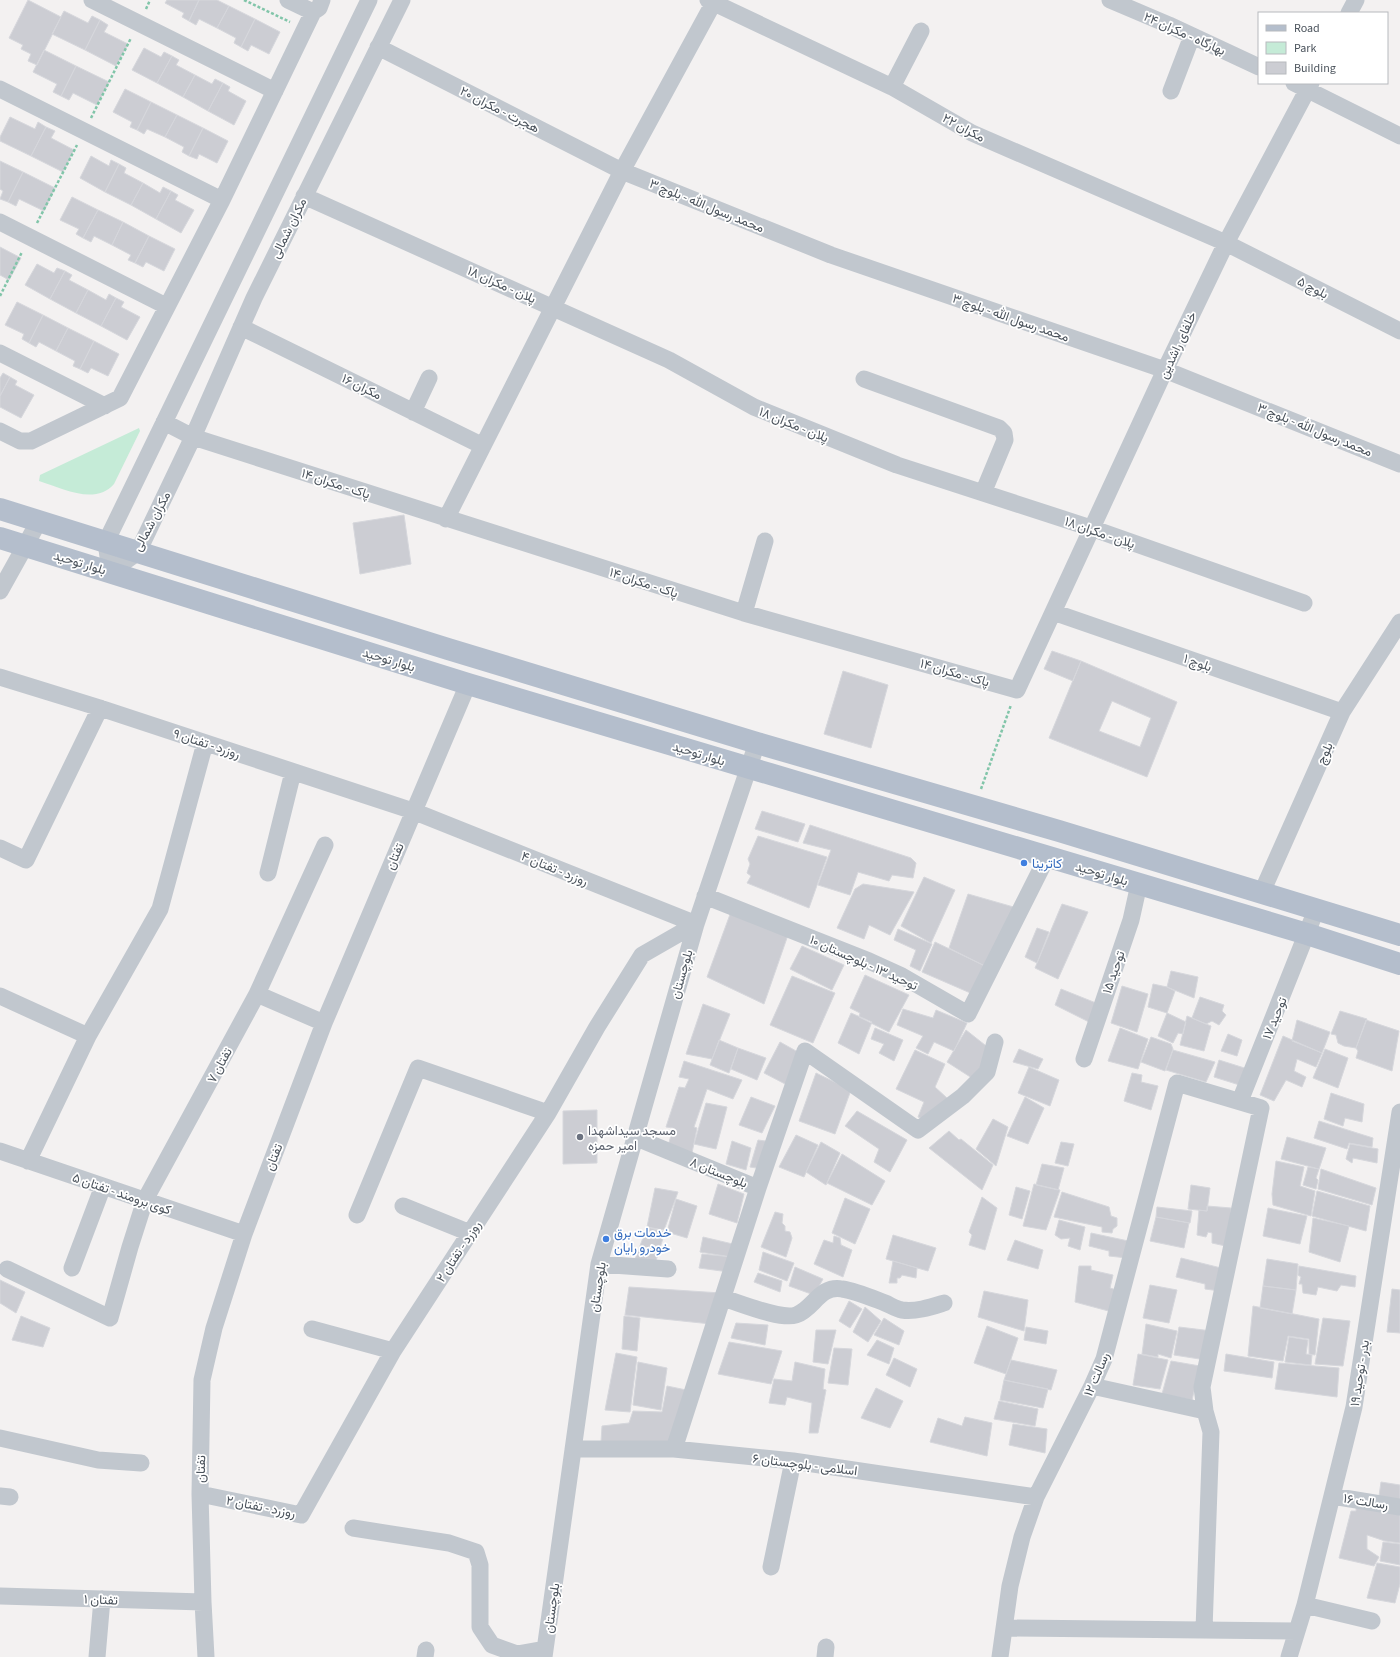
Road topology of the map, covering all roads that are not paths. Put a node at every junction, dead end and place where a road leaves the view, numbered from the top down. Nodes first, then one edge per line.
1 (92, 0) edge
2 (288, 0) edge
3 (369, 0) edge
4 (402, 0) edge
5 (1110, 0) edge
6 (1356, 0) edge
7 (711, 1) edge
8 (317, 6) edge
9 (1350, 12) edge
10 (920, 31) dead end
11 (1192, 36) junction
12 (378, 47) junction
13 (1258, 67) edge
14 (1304, 85) edge
15 (892, 87) junction
16 (0, 89) edge
17 (275, 91) junction
18 (1171, 91) dead end
19 (1400, 136) edge
20 (622, 171) junction
21 (304, 196) junction
22 (222, 200) junction
23 (0, 222) edge
24 (1226, 243) junction
25 (166, 306) junction
26 (553, 307) junction
27 (241, 327) junction
28 (1400, 331) edge
29 (0, 353) edge
30 (1165, 370) junction
31 (428, 378) dead end
32 (864, 380) dead end
33 (105, 406) junction
34 (413, 412) junction
35 (164, 422) junction
36 (0, 431) edge
37 (193, 437) junction
38 (483, 446) junction
39 (1400, 464) edge
40 (983, 493) junction
41 (0, 509) edge
42 (446, 519) junction
43 (39, 521) junction
44 (1091, 528) junction
45 (0, 538) edge
46 (106, 542) junction
47 (765, 542) dead end
48 (25, 545) junction
49 (138, 552) junction
50 (110, 572) junction
51 (0, 591) edge
52 (1304, 603) dead end
53 (1053, 612) junction
54 (744, 613) junction
55 (1400, 622) edge
56 (0, 677) edge
57 (468, 684) junction
58 (100, 708) junction
59 (1342, 712) junction
60 (205, 743) junction
61 (757, 743) junction
62 (749, 768) junction
63 (293, 772) junction
64 (414, 811) junction
65 (324, 845) dead end
66 (0, 848) edge
67 (1047, 856) junction
68 (268, 873) dead end
69 (1139, 884) junction
70 (1262, 892) junction
71 (705, 896) junction
72 (1316, 910) junction
73 (696, 924) junction
74 (1307, 934) junction
75 (1400, 934) edge
76 (1400, 964) edge
77 (257, 994) junction
78 (0, 996) edge
79 (324, 1023) junction
80 (88, 1036) junction
81 (995, 1042) dead end
82 (1084, 1059) dead end
83 (1240, 1101) junction
84 (1400, 1112) edge
85 (548, 1113) junction
86 (634, 1137) junction
87 (0, 1151) edge
88 (28, 1161) junction
89 (103, 1186) junction
90 (758, 1188) junction
91 (145, 1200) junction
92 (403, 1206) dead end
93 (357, 1215) dead end
94 (470, 1233) junction
95 (244, 1234) junction
96 (599, 1264) junction
97 (72, 1268) dead end
98 (7, 1269) dead end
99 (668, 1269) dead end
100 (723, 1298) junction
101 (944, 1303) dead end
102 (312, 1329) dead end
103 (393, 1351) junction
104 (1092, 1386) junction
105 (1205, 1411) junction
106 (0, 1438) edge
107 (573, 1449) junction
108 (674, 1449) junction
109 (793, 1461) junction
110 (141, 1464) dead end
111 (200, 1494) junction
112 (1332, 1496) junction
113 (1036, 1497) junction
114 (1400, 1506) edge
115 (353, 1528) dead end
116 (771, 1567) dead end
117 (0, 1596) edge
118 (102, 1599) junction
119 (203, 1602) junction
120 (1305, 1605) junction
121 (1372, 1621) dead end
122 (1005, 1628) junction
123 (1204, 1630) junction
124 (1297, 1631) junction
125 (544, 1653) edge
126 (97, 1657) edge
127 (206, 1657) edge
128 (1000, 1657) edge
129 (1289, 1657) edge

1 - 17 street
2 - 8 street
3 - 35 street, مکران شمالی
4 - 12 street, مکران شمالی
5 - 11 street, بهارگاه - مکران ۲۴
6 - 9 street
7 - 15 street, مکران ۲۲
7 - 20 street
8 - 17 street
10 - 15 street
11 - 13 street, بهارگاه - مکران ۲۴
11 - 18 street
12 - 20 street, هجرت - مکران ۲۰
12 - 21 street, مکران شمالی
14 - 19 street
14 - 24 street, خلفای راشدین
15 - 24 street, مکران ۲۲
16 - 22 street
17 - 22 street
20 - 26 street
20 - 30 street, محمد رسول الله - بلوچ ۳
21 - 26 street, پلان - مکران ۱۸
21 - 27 street, مکران شمالی
22 - 25 street
23 - 25 street
24 - 28 street, بلوچ ۵
24 - 30 street, خلفای راشدین
25 - 33 street
26 - 38 street
26 - 40 street, پلان - مکران ۱۸
27 - 34 street, مکران ۱۶
27 - 37 street, مکران شمالی
29 - 33 street
30 - 39 street, محمد رسول الله - بلوچ ۳
30 - 44 street, خلفای راشدین
31 - 34 street
32 - 40 street
33 - 36 street
34 - 38 street, مکران ۱۶
35 - 37 street, پاک - مکران ۱۴
35 - 46 street, مکران شمالی
37 - 42 street, پاک - مکران ۱۴
37 - 49 street, مکران شمالی
38 - 42 street
40 - 44 street, پلان - مکران ۱۸
41 - 43 main road, بلوار توحید
42 - 54 street, پاک - مکران ۱۴
43 - 46 main road, بلوار توحید
43 - 48 street
44 - 52 street, پلان - مکران ۱۸
44 - 53 street, خلفای راشدین
45 - 48 main road, بلوار توحید
46 - 49 main road, بلوار توحید
46 - 50 street
47 - 54 street
48 - 50 main road, بلوار توحید
48 - 51 street
49 - 50 street, مکران شمالی
49 - 61 main road, بلوار توحید
50 - 57 main road, بلوار توحید
53 - 54 street, پاک - مکران ۱۴
53 - 59 street, بلوچ ۱
55 - 59 street, بلوچ
56 - 58 street, روزرد - تفتان ۹
57 - 62 main road, بلوار توحید
57 - 64 street, تفتان
58 - 60 street, روزرد - تفتان ۹
58 - 66 street
59 - 70 street, بلوچ
60 - 63 street, روزرد - تفتان ۹
60 - 80 street
61 - 62 street, بلوچستان
61 - 70 main road, بلوار توحید
62 - 67 main road, بلوار توحید
62 - 71 street, بلوچستان
63 - 64 street, روزرد - تفتان ۹
63 - 68 street
64 - 73 street, روزرد - تفتان ۴
64 - 79 street, تفتان
65 - 77 street, تفتان ۷
67 - 69 main road, بلوار توحید
67 - 71 street, توحید ۱۳ - بلوچستان ۱۰
69 - 74 main road, بلوار توحید
69 - 82 street, توحید ۱۵
70 - 72 main road, بلوار توحید
71 - 73 street, بلوچستان
72 - 74 street, توحید ۱۷
72 - 75 main road, بلوار توحید
73 - 85 street, روزرد - تفتان ۲
73 - 86 street, بلوچستان
74 - 76 main road, بلوار توحید
74 - 83 street, توحید ۱۷
77 - 79 street
77 - 91 street, تفتان ۷
78 - 80 street
79 - 95 street, تفتان
80 - 88 street
81 - 90 street
83 - 104 street, رسالت ۱۲
83 - 105 street
84 - 112 street, بدر - توحید ۱۹
85 - 93 street
85 - 94 street, روزرد - تفتان ۲
86 - 90 street, بلوچستان ۸
86 - 96 street, بلوچستان
87 - 88 street, کوی برومند - تفتان ۵
88 - 89 street, کوی برومند - تفتان ۵
89 - 91 street, کوی برومند - تفتان ۵
89 - 97 street
90 - 100 street
91 - 95 street, کوی برومند - تفتان ۵
91 - 98 street, تفتان ۷
92 - 94 street
94 - 103 street, روزرد - تفتان ۲
95 - 111 street, تفتان
96 - 99 street
96 - 107 street, بلوچستان
100 - 101 street
100 - 108 street
102 - 103 street
103 - 111 street, روزرد - تفتان ۲
104 - 105 street
104 - 113 street, رسالت ۱۲
105 - 123 street
106 - 110 street
107 - 108 street, اسلامی - بلوچستان ۶
107 - 125 street, بلوچستان
108 - 109 street, اسلامی - بلوچستان ۶
109 - 113 street, اسلامی - بلوچستان ۶
109 - 116 street
111 - 119 street, تفتان
112 - 114 street, رسالت ۱۶
112 - 120 street, بدر - توحید ۱۹
113 - 122 street, رسالت ۱۲
115 - 125 street
117 - 118 street, تفتان ۱
118 - 119 street, تفتان ۱
118 - 126 street
119 - 127 street, تفتان
120 - 121 street
120 - 124 street, بدر - توحید ۱۹
122 - 123 street
122 - 128 street, رسالت ۱۲
123 - 124 street
124 - 129 street, بدر - توحید ۱۹

